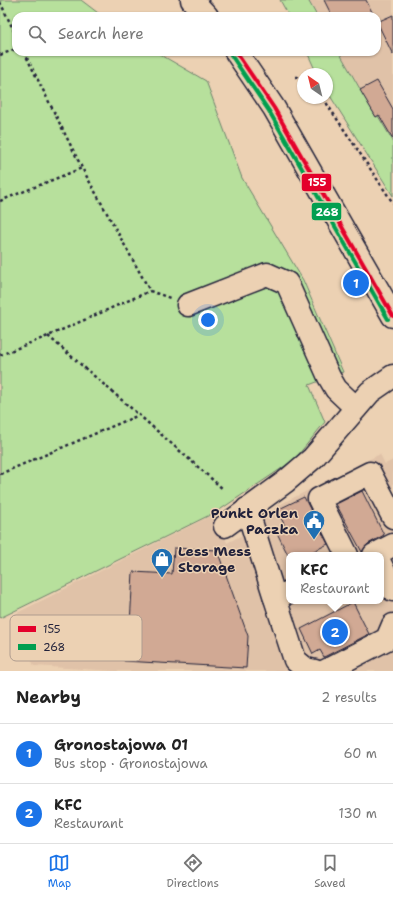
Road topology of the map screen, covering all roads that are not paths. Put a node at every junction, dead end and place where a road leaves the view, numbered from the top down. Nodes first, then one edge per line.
1 (192, 0) edge
2 (203, 12) edge
3 (239, 56) edge
4 (188, 305) road end
5 (393, 316) edge
6 (393, 376) edge
7 (356, 408) junction
8 (247, 509) junction
9 (393, 517) edge
10 (225, 526) dead end
11 (346, 552) edge
12 (384, 566) edge
13 (393, 590) edge
14 (282, 595) edge
15 (393, 625) edge
16 (315, 671) edge
17 (325, 671) edge

1 - 2 street
3 - 5 street
4 - 7 street
6 - 7 street
7 - 8 street
8 - 10 street
8 - 14 street
9 - 11 street
12 - 13 street
14 - 16 street
15 - 17 street

